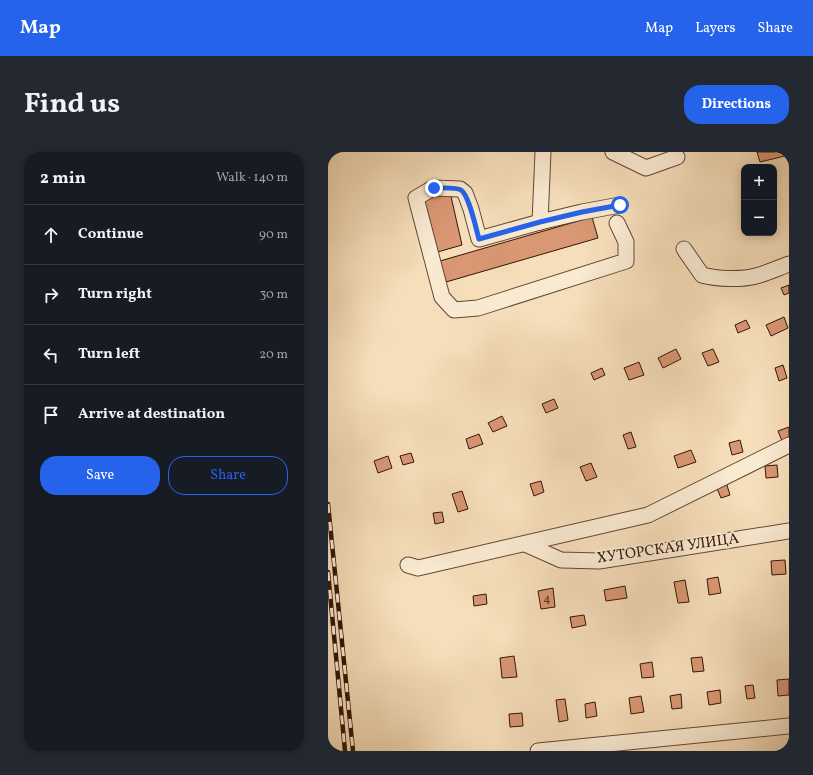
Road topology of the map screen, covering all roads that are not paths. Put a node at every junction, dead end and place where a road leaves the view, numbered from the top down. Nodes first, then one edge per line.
1 (543, 152) edge
2 (613, 152) edge
3 (677, 157) dead end
4 (620, 205) dead end
5 (540, 222) junction
6 (617, 223) dead end
7 (684, 249) dead end
8 (789, 264) edge
9 (789, 445) edge
10 (789, 531) edge
11 (525, 544) junction
12 (408, 565) dead end
13 (789, 726) edge
14 (665, 745) edge
15 (538, 751) edge

1 - 5 street
2 - 3 street
4 - 5 street
5 - 6 street
7 - 8 street
9 - 11 street
10 - 11 street, ХУТОРСКАЯ УЛИЦА
11 - 12 street
13 - 14 street
14 - 15 street

